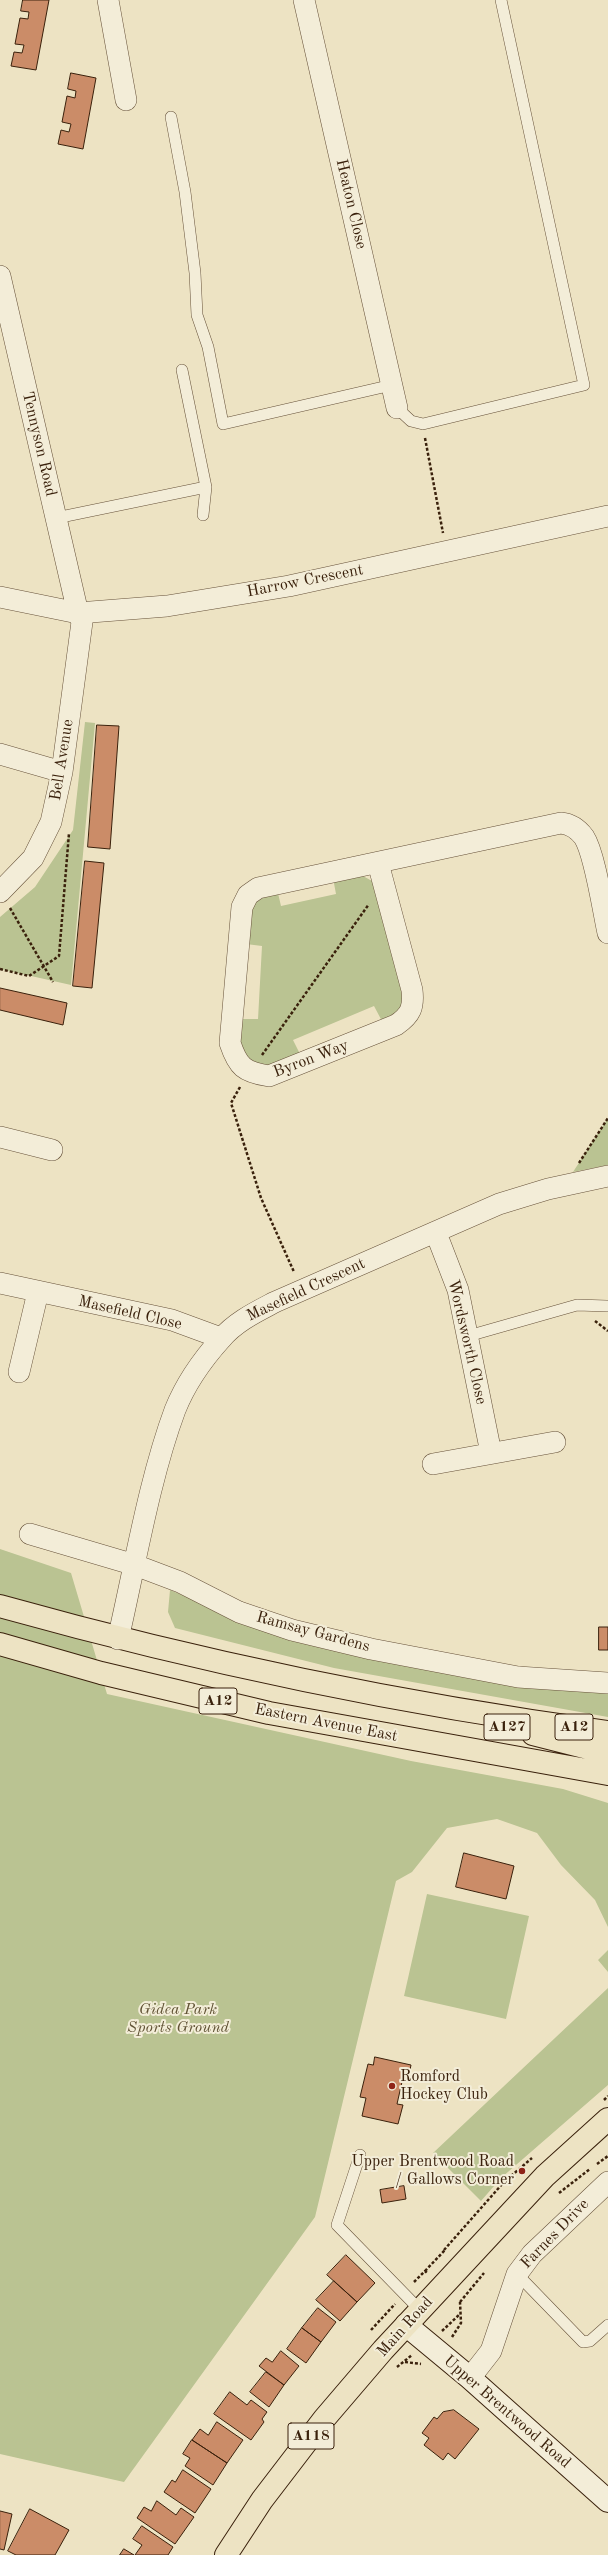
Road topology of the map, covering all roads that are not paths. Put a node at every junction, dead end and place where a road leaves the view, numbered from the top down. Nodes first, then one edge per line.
1 (108, 0) edge
2 (304, 0) edge
3 (501, 0) edge
4 (126, 100) dead end
5 (171, 117) dead end
6 (0, 276) edge
7 (182, 370) dead end
8 (392, 385) junction
9 (397, 408) joint
10 (206, 487) junction
11 (203, 515) dead end
12 (608, 516) edge
13 (56, 518) junction
14 (0, 597) edge
15 (78, 612) junction
16 (0, 754) edge
17 (62, 772) junction
18 (378, 862) junction
19 (0, 892) edge
20 (608, 933) edge
21 (0, 1137) edge
22 (52, 1150) dead end
23 (608, 1176) edge
24 (436, 1233) junction
25 (0, 1283) edge
26 (38, 1292) junction
27 (607, 1306) dead end
28 (468, 1336) junction
29 (221, 1338) junction
30 (19, 1372) dead end
31 (555, 1442) dead end
32 (491, 1453) junction
33 (433, 1464) dead end
34 (30, 1534) dead end
35 (135, 1565) junction
36 (0, 1606) edge
37 (118, 1639) junction
38 (0, 1644) edge
39 (608, 1683) edge
40 (405, 1702) junction
41 (608, 1732) edge
42 (440, 1745) junction
43 (608, 1753) edge
44 (608, 1774) edge
45 (608, 2119) edge
46 (360, 2155) dead end
47 (608, 2182) edge
48 (517, 2274) junction
49 (413, 2317) junction
50 (608, 2325) edge
51 (470, 2378) junction
52 (608, 2501) edge
53 (226, 2555) edge

1 - 4 street
2 - 8 street, Heaton Close
3 - 9 lane
5 - 8 lane
6 - 13 street, Tennyson Road
7 - 10 lane
8 - 9 street, Heaton Close
10 - 11 lane
10 - 13 lane
12 - 15 street, Harrow Crescent
13 - 15 street, Tennyson Road
14 - 15 street, Harrow Crescent
15 - 17 street, Bell Avenue
16 - 17 street
17 - 19 street, Bell Avenue
18 - 18 street, Byron Way
18 - 20 street, Byron Way
21 - 22 street
23 - 24 street, Masefield Crescent
24 - 28 street, Wordsworth Close
24 - 29 street, Masefield Crescent
25 - 26 street, Masefield Close
26 - 29 street, Masefield Close
26 - 30 street
27 - 28 lane
28 - 32 street, Wordsworth Close
29 - 35 street, Masefield Crescent
31 - 32 street
32 - 33 street
34 - 35 street, Ramsay Gardens
35 - 37 street, Masefield Crescent
35 - 39 street, Ramsay Gardens
36 - 37 main road, A12
37 - 40 main road, A12
38 - 42 main road, Eastern Avenue East / A12
40 - 41 main road, A12
40 - 43 main road, A127
42 - 43 main road, A127
42 - 44 main road, Eastern Avenue East / A12
45 - 49 main road, Main Road / A118
46 - 49 lane
47 - 48 street, Farnes Drive
48 - 50 lane
48 - 51 street, Farnes Drive
49 - 51 street, Upper Brentwood Road
49 - 53 main road, Main Road / A118
51 - 52 street, Upper Brentwood Road

